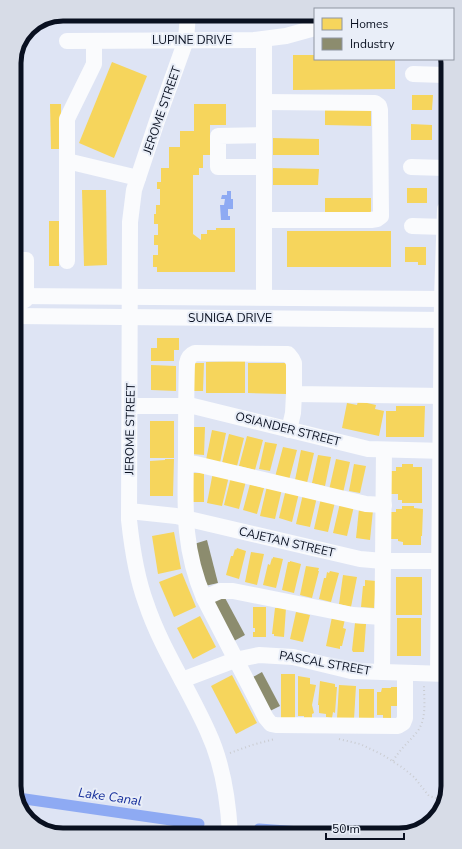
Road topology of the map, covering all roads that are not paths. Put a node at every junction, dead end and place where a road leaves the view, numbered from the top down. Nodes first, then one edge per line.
1 (187, 21) edge
2 (314, 28) edge
3 (264, 39) junction
4 (186, 40) junction
5 (67, 41) dead end
6 (94, 41) junction
7 (413, 74) dead end
8 (441, 75) edge
9 (264, 102) junction
10 (264, 135) junction
11 (66, 161) junction
12 (264, 167) junction
13 (411, 167) dead end
14 (441, 168) edge
15 (138, 178) junction
16 (264, 220) junction
17 (412, 226) dead end
18 (441, 227) edge
19 (21, 260) edge
20 (66, 261) dead end
21 (21, 287) edge
22 (130, 296) junction
23 (264, 297) junction
24 (21, 298) edge
25 (441, 299) edge
26 (21, 316) edge
27 (130, 317) junction
28 (441, 320) edge
29 (294, 394) junction
30 (441, 396) edge
31 (186, 405) junction
32 (130, 406) junction
33 (289, 430) junction
34 (384, 450) junction
35 (441, 451) edge
36 (186, 463) junction
37 (384, 505) junction
38 (129, 511) junction
39 (185, 518) junction
40 (383, 561) junction
41 (441, 561) edge
42 (204, 598) junction
43 (382, 617) junction
44 (235, 660) junction
45 (382, 672) junction
46 (406, 673) junction
47 (441, 674) edge
48 (182, 680) junction
49 (230, 828) edge

1 - 4 street, JEROME STREET
2 - 3 street, LUPINE DRIVE
3 - 4 street, LUPINE DRIVE
3 - 9 street
4 - 6 street, LUPINE DRIVE
4 - 15 street, JEROME STREET
5 - 6 street, LUPINE DRIVE
6 - 11 street
7 - 8 street
9 - 10 street
9 - 16 street
10 - 12 street
10 - 12 street
11 - 15 street
11 - 20 street
12 - 16 street
13 - 14 street
15 - 22 street, JEROME STREET
16 - 23 street
17 - 18 street
19 - 21 street
22 - 23 street, SUNIGA DRIVE
22 - 24 street, SUNIGA DRIVE
22 - 27 street, JEROME STREET
23 - 25 street, SUNIGA DRIVE
26 - 27 street, SUNIGA DRIVE
27 - 28 street, SUNIGA DRIVE
27 - 32 street, JEROME STREET
29 - 30 street
29 - 31 street
29 - 33 street
31 - 32 street, OSIANDER STREET
31 - 33 street, OSIANDER STREET
31 - 36 street
32 - 38 street, JEROME STREET
33 - 34 street, OSIANDER STREET
34 - 35 street, OSIANDER STREET
34 - 37 street
36 - 37 street
36 - 39 street
37 - 40 street
38 - 39 street, CAJETAN STREET
38 - 48 street, JEROME STREET
39 - 40 street, CAJETAN STREET
39 - 42 street
40 - 41 street, CAJETAN STREET
40 - 43 street
42 - 43 street
42 - 44 street
43 - 45 street
44 - 45 street, PASCAL STREET
44 - 46 street
44 - 48 street, PASCAL STREET
45 - 46 street, PASCAL STREET
46 - 47 street, PASCAL STREET
48 - 49 street, JEROME STREET

